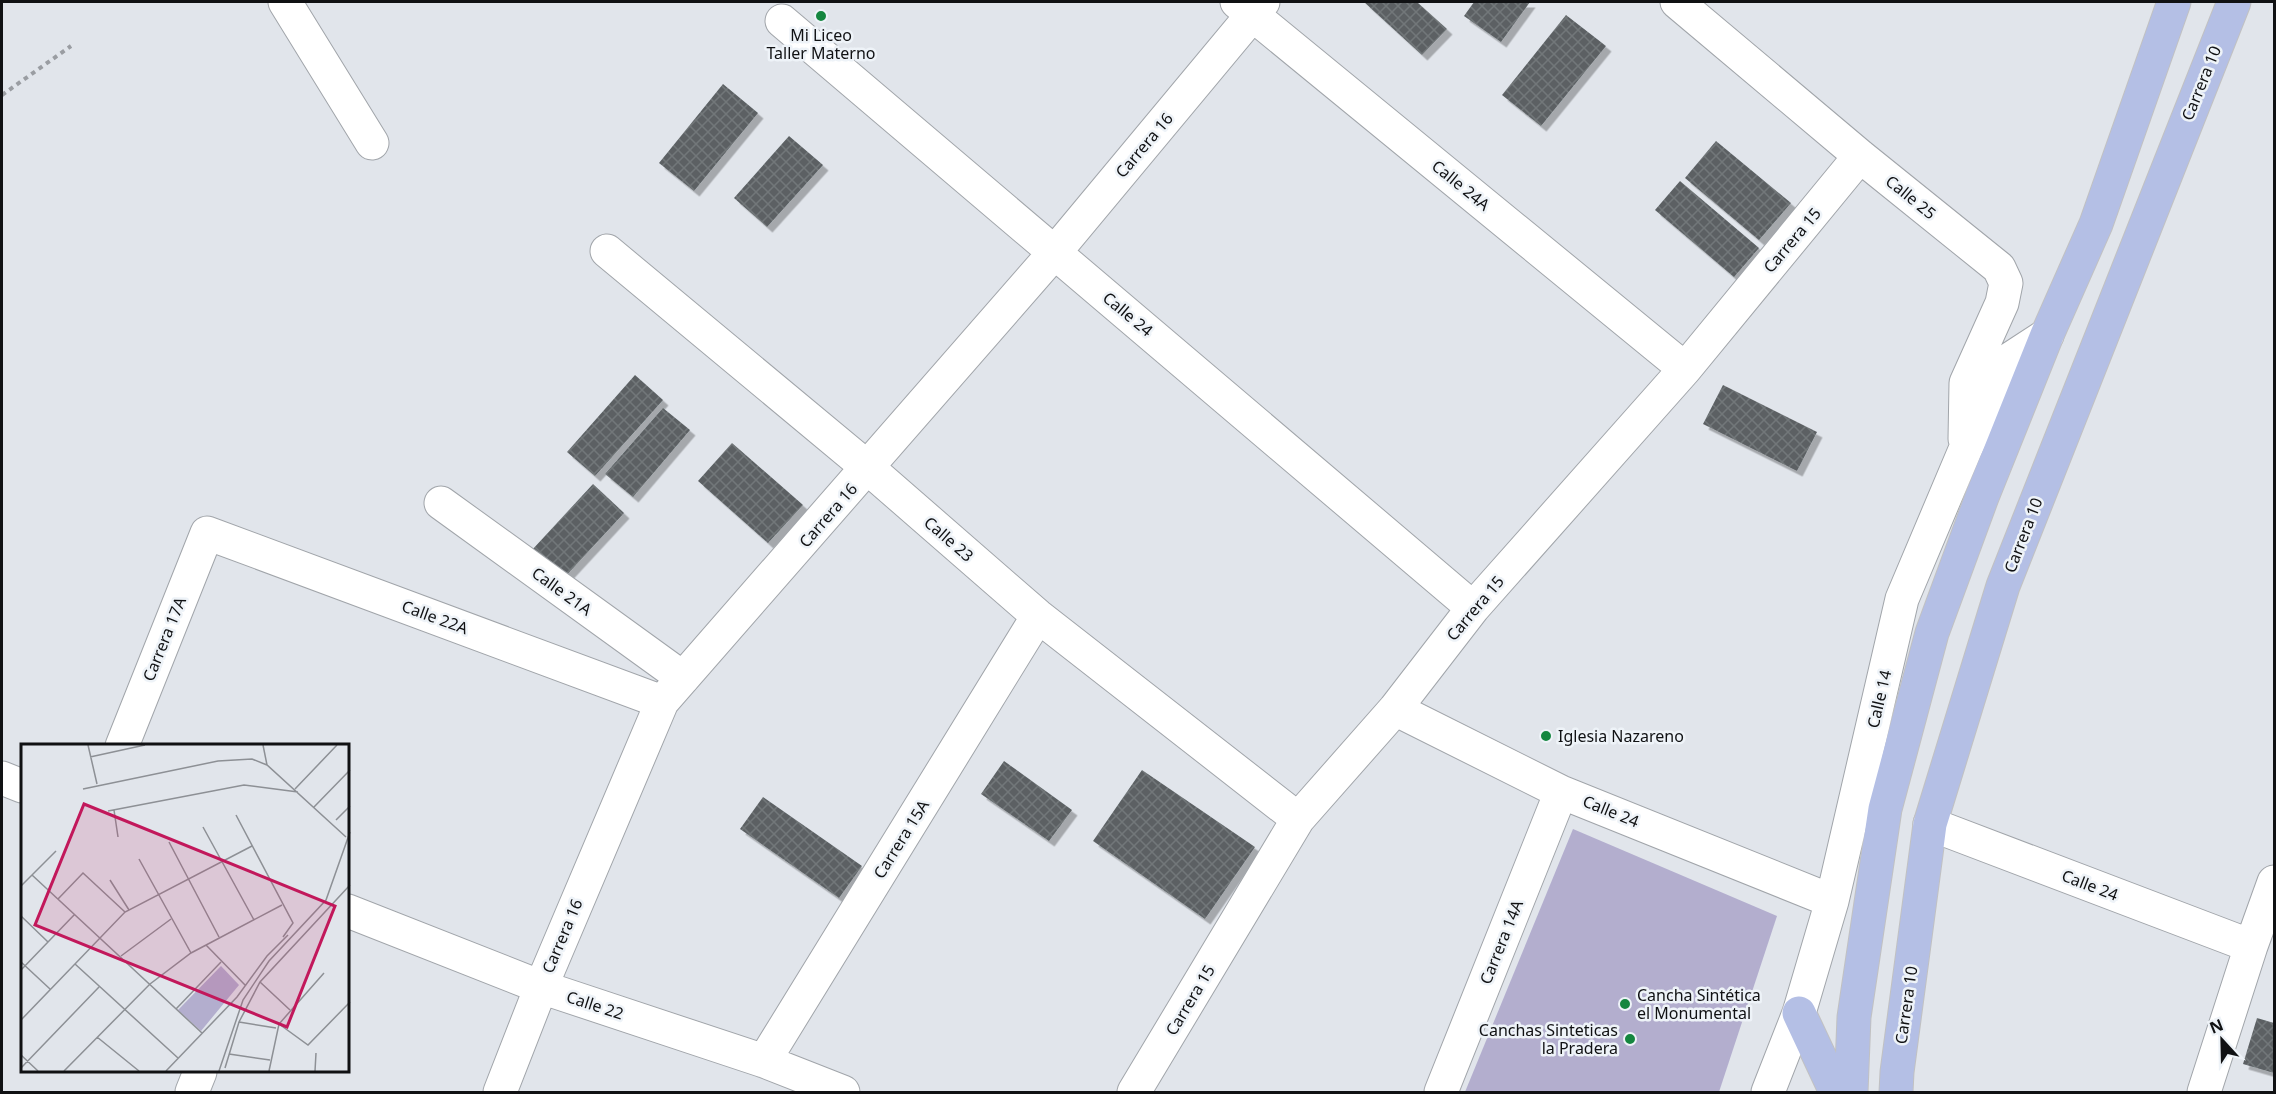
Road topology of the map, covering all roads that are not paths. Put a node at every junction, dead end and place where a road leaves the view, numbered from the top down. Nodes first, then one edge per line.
1 (285, 2) edge
2 (1677, 2) edge
3 (2174, 2) edge
4 (2234, 2) edge
5 (1251, 6) edge
6 (782, 21) dead end
7 (372, 143) dead end
8 (1860, 156) junction
9 (607, 251) dead end
10 (1055, 252) junction
11 (2047, 335) junction
12 (1685, 369) junction
13 (1965, 450) junction
14 (868, 468) junction
15 (441, 503) dead end
16 (207, 533) joint
17 (1473, 608) junction
18 (1038, 616) junction
19 (683, 678) junction
20 (662, 702) junction
21 (1395, 709) junction
22 (123, 744) edge
23 (2, 778) edge
24 (21, 786) edge
25 (1562, 792) junction
26 (1298, 819) junction
27 (1930, 824) junction
28 (2274, 882) edge
29 (1832, 901) junction
30 (350, 912) edge
31 (2251, 946) junction
32 (541, 987) junction
33 (1799, 1013) junction
34 (764, 1061) junction
35 (199, 1073) edge
36 (192, 1092) edge
37 (500, 1092) edge
38 (843, 1092) edge
39 (1134, 1092) edge
40 (1441, 1092) edge
41 (1768, 1092) edge
42 (1836, 1092) edge
43 (1851, 1092) edge
44 (1896, 1092) edge
45 (2207, 1092) edge

1 - 7 street
2 - 8 street, Calle 25
3 - 11 main road
4 - 27 main road, Carrera 10
5 - 10 street, Carrera 16
5 - 12 street, Calle 24A
6 - 10 street, Calle 24
8 - 12 street, Carrera 15
8 - 13 street, Calle 25
9 - 14 street, Calle 23
10 - 14 street, Carrera 16
10 - 17 street, Calle 24
11 - 13 street, Calle 14
11 - 43 main road
12 - 17 street, Carrera 15
13 - 29 street, Calle 14
14 - 18 street, Calle 23
14 - 19 street, Carrera 16
15 - 19 street, Calle 21A
16 - 20 street, Calle 22A
16 - 22 street, Carrera 17A
17 - 21 street, Carrera 15
18 - 26 street, Calle 23
18 - 34 street, Carrera 15A
19 - 20 street, Carrera 16
20 - 32 street, Carrera 16
21 - 25 street, Calle 24
21 - 26 street, Carrera 15
23 - 24 street
25 - 29 street, Calle 24
25 - 40 street, Carrera 14A
26 - 39 street, Carrera 15
27 - 31 street, Calle 24
27 - 44 main road, Carrera 10
28 - 31 street
29 - 33 street, Calle 14
30 - 32 street, Calle 22
31 - 45 street
32 - 34 street, Calle 22
32 - 37 street, Carrera 16
33 - 41 street, Calle 14
33 - 42 main road
34 - 38 street, Calle 22
35 - 36 street

